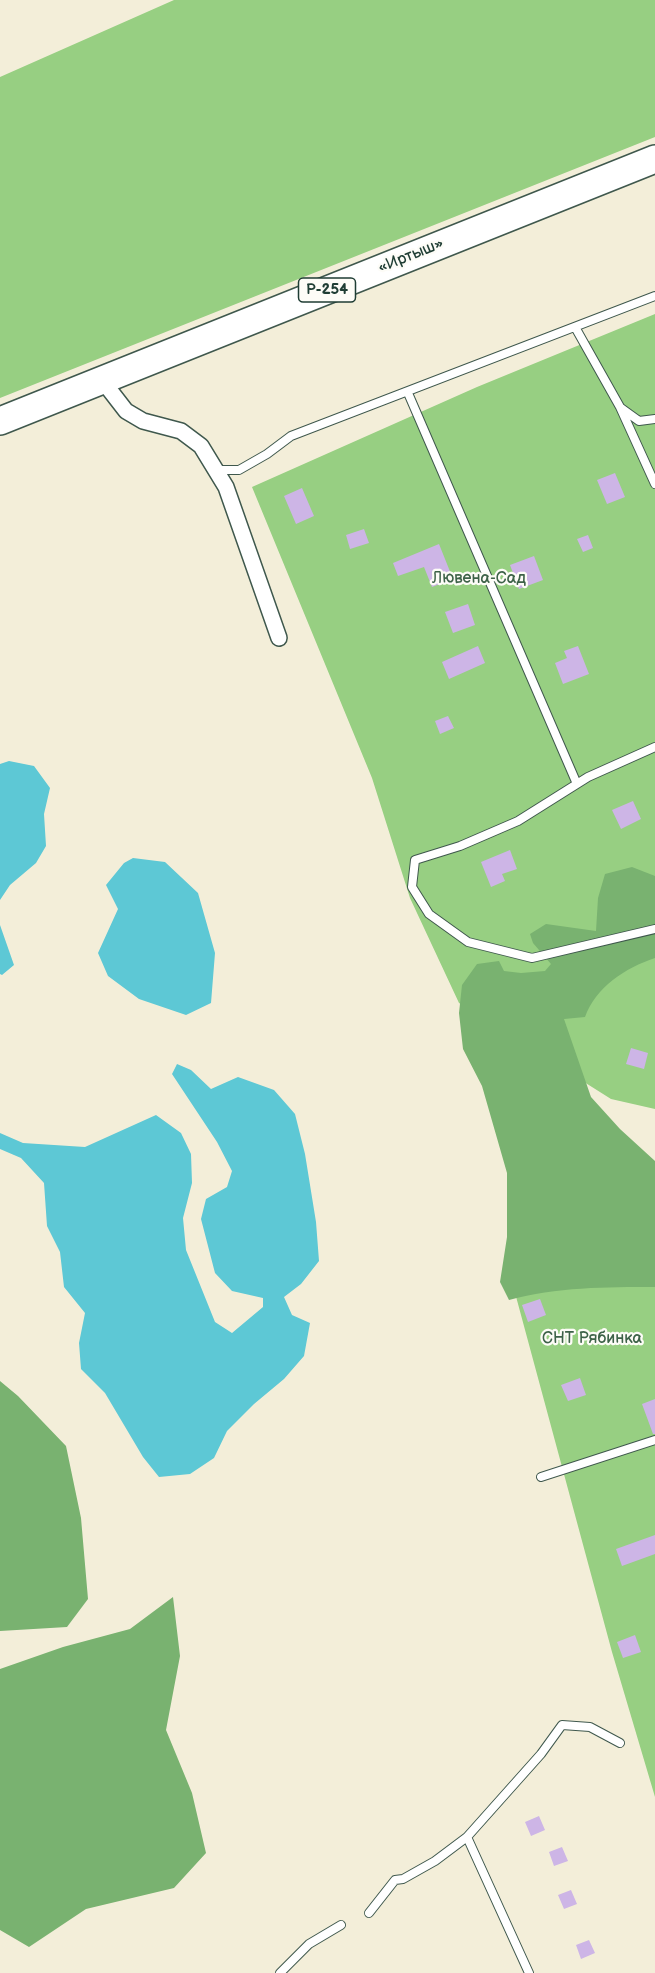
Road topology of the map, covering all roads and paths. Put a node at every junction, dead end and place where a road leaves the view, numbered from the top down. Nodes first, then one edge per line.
1 (655, 159) edge
2 (655, 296) edge
3 (575, 327) junction
4 (102, 380) junction
5 (408, 393) junction
6 (620, 407) junction
7 (655, 419) edge
8 (0, 421) edge
9 (217, 470) junction
10 (655, 484) edge
11 (279, 638) dead end
12 (655, 747) edge
13 (577, 784) junction
14 (655, 929) edge
15 (655, 1440) edge
16 (541, 1478) dead end
17 (620, 1743) dead end
18 (467, 1838) junction
19 (369, 1913) dead end
20 (341, 1925) dead end
21 (280, 1973) edge
22 (529, 1973) edge

1 - 4 highway, «Иртыш» / Р-254
2 - 3 lane
3 - 5 lane
3 - 6 lane
4 - 8 highway, «Иртыш» / Р-254
4 - 9 street
5 - 9 lane
5 - 13 lane
6 - 7 lane
6 - 10 lane
9 - 11 street
12 - 13 lane
13 - 14 lane
15 - 16 lane
17 - 18 lane
18 - 19 lane
18 - 22 lane
20 - 21 lane

